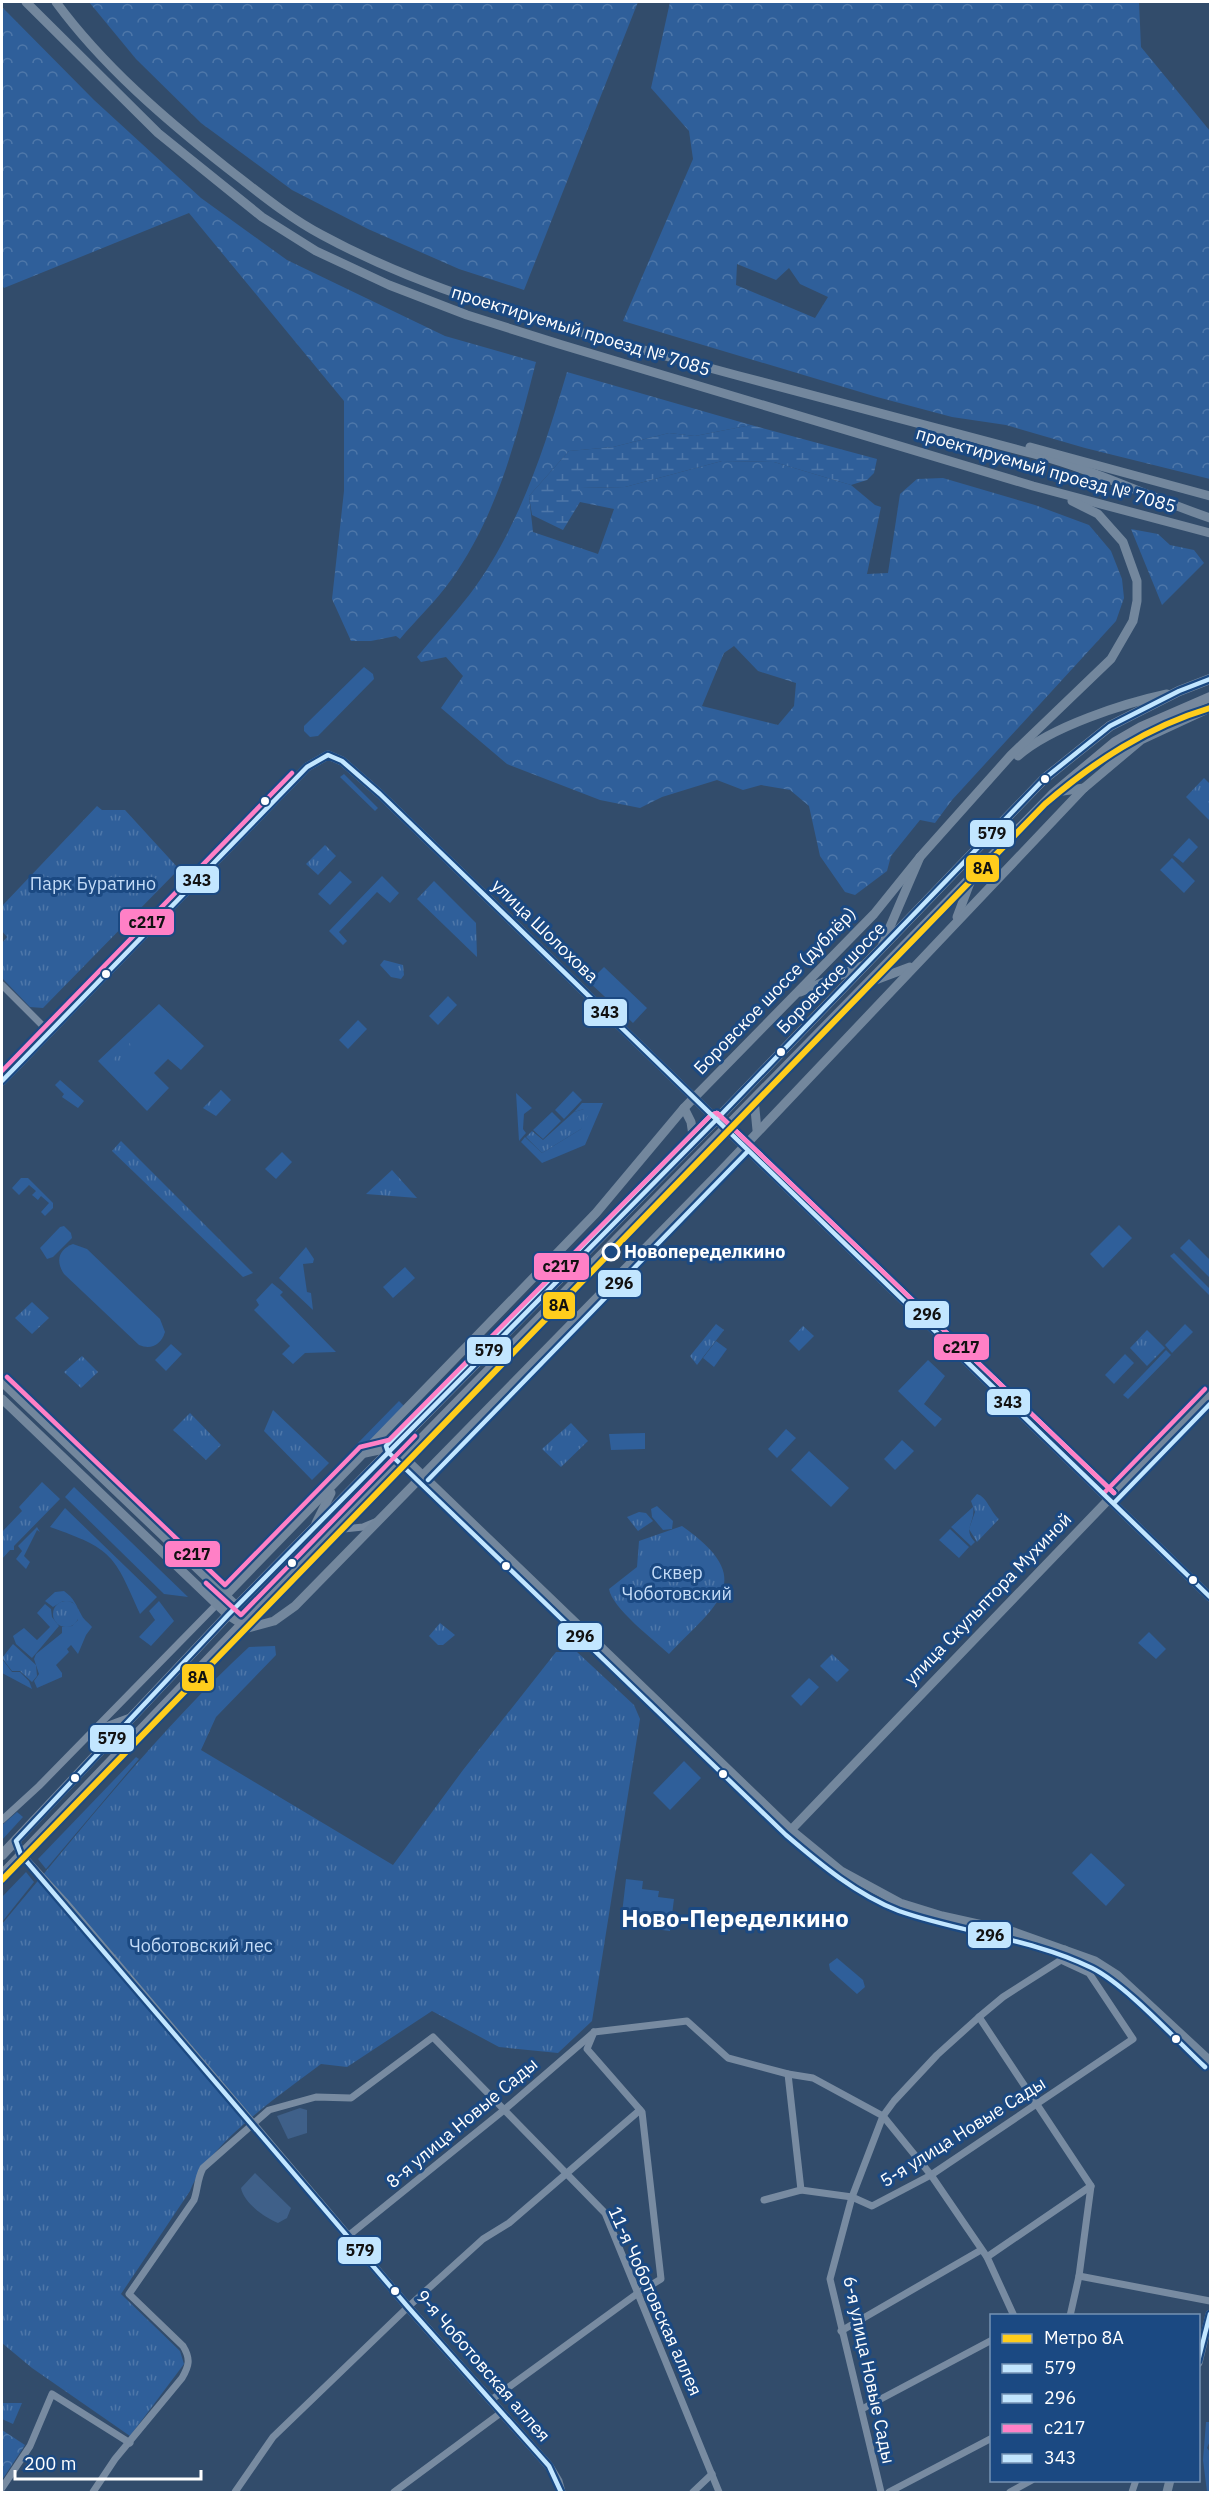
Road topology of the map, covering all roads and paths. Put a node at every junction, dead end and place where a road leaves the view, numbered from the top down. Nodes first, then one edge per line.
1 (26, 2) edge
2 (56, 2) edge
3 (942, 432) junction
4 (1033, 486) junction
5 (1210, 496) edge
6 (1210, 518) edge
7 (1210, 533) edge
8 (1210, 679) edge
9 (1179, 691) junction
10 (1210, 697) edge
11 (1210, 708) edge
12 (989, 783) junction
13 (1084, 788) junction
14 (1054, 793) junction
15 (920, 857) junction
16 (975, 872) junction
17 (953, 925) junction
18 (878, 953) junction
19 (867, 964) junction
20 (915, 965) junction
21 (867, 982) junction
22 (2, 985) edge
23 (795, 993) junction
24 (50, 1032) junction
25 (2, 1081) edge
26 (754, 1098) junction
27 (694, 1099) junction
28 (684, 1108) junction
29 (716, 1120) junction
30 (726, 1129) junction
31 (757, 1130) junction
32 (694, 1142) junction
33 (743, 1146) junction
34 (2, 1382) edge
35 (1210, 1394) edge
36 (2, 1399) edge
37 (393, 1447) junction
38 (365, 1454) junction
39 (404, 1457) junction
40 (423, 1475) junction
41 (334, 1485) junction
42 (1109, 1498) junction
43 (380, 1519) junction
44 (312, 1531) junction
45 (331, 1531) junction
46 (225, 1596) junction
47 (1210, 1597) edge
48 (216, 1604) junction
49 (232, 1611) junction
50 (244, 1621) junction
51 (133, 1716) junction
52 (94, 1730) junction
53 (2, 1820) edge
54 (791, 1830) junction
55 (15, 1841) junction
56 (2, 1855) edge
57 (21, 1855) junction
58 (2, 1875) edge
59 (1065, 1949) junction
60 (1061, 1960) junction
61 (978, 2017) junction
62 (594, 2032) junction
63 (1210, 2061) edge
64 (788, 2074) junction
65 (1035, 2105) junction
66 (504, 2110) junction
67 (640, 2110) junction
68 (884, 2116) junction
69 (253, 2122) junction
70 (567, 2174) junction
71 (931, 2175) junction
72 (1091, 2186) junction
73 (801, 2190) junction
74 (852, 2198) junction
75 (764, 2200) dead end
76 (348, 2236) junction
77 (981, 2250) junction
78 (987, 2257) junction
79 (1078, 2276) junction
80 (638, 2293) junction
81 (1210, 2301) edge
82 (408, 2307) junction
83 (1013, 2314) edge
84 (1070, 2314) edge
85 (1210, 2314) edge
86 (841, 2331) junction
87 (990, 2341) edge
88 (1200, 2355) edge
89 (491, 2400) junction
90 (862, 2409) junction
91 (502, 2412) junction
92 (990, 2439) edge
93 (130, 2442) junction
94 (712, 2475) junction
95 (1030, 2482) edge
96 (2, 2488) edge
97 (93, 2493) edge
98 (235, 2493) edge
99 (394, 2493) edge
100 (561, 2493) edge
101 (693, 2493) edge
102 (719, 2493) edge
103 (881, 2493) edge
104 (889, 2493) edge
105 (1010, 2493) edge

1 - 4 street, проектируемый проезд № 7085
2 - 3 street, проектируемый проезд № 7085
3 - 5 street
3 - 6 street, проектируемый проезд № 7085
4 - 7 street, проектируемый проезд № 7085
4 - 12 street
8 - 9 main road, Боровское шоссе
9 - 12 street
9 - 18 main road, Боровское шоссе
10 - 14 main road, Боровское шоссе
11 - 13 street
12 - 15 street, Боровское шоссе (дублёр)
13 - 14 street
13 - 17 street
14 - 16 main road, Боровское шоссе
15 - 18 street
15 - 23 street, Боровское шоссе (дублёр)
16 - 17 street
16 - 21 main road, Боровское шоссе
17 - 20 street
18 - 19 main road, Боровское шоссе
19 - 23 street
19 - 29 main road, Боровское шоссе
20 - 21 street
20 - 31 street
21 - 26 main road, Боровское шоссе
22 - 24 street
23 - 27 street, Боровское шоссе (дублёр)
24 - 25 street
24 - 27 street, улица Шолохова
26 - 30 main road, Боровское шоссе
26 - 31 street
27 - 28 street, Боровское шоссе (дублёр)
27 - 29 street, улица Шолохова
28 - 32 street
28 - 38 street, Боровское шоссе (дублёр)
29 - 30 street, улица Шолохова
29 - 32 main road, Боровское шоссе
30 - 33 street, улица Шолохова
30 - 39 main road, Боровское шоссе
31 - 33 street
32 - 37 main road, Боровское шоссе
33 - 40 street
33 - 42 street, улица Шолохова
34 - 46 street
35 - 42 street, улица Скульптора Мухиной
36 - 48 street
37 - 38 street
37 - 39 street
37 - 44 main road, Боровское шоссе
38 - 41 street, Боровское шоссе (дублёр)
39 - 40 street
39 - 45 main road, Боровское шоссе
40 - 43 street
40 - 54 street
41 - 44 street
41 - 46 street, Боровское шоссе (дублёр)
42 - 47 street, улица Шолохова
42 - 54 street, улица Скульптора Мухиной
43 - 45 street
43 - 50 street
44 - 49 main road, Боровское шоссе
45 - 50 main road, Боровское шоссе
46 - 48 street, Боровское шоссе (дублёр)
46 - 49 street
48 - 49 street
48 - 52 street, Боровское шоссе (дублёр)
49 - 50 street
49 - 51 main road, Боровское шоссе
50 - 57 main road, Боровское шоссе
51 - 52 street
51 - 55 main road, Боровское шоссе
52 - 53 street, Боровское шоссе (дублёр)
54 - 59 street
55 - 56 main road, Боровское шоссе
55 - 57 street, 9-я Чоботовская аллея
57 - 58 main road, Боровское шоссе
57 - 69 street, 9-я Чоботовская аллея
59 - 60 street
59 - 63 street
60 - 61 street, 6-я улица Новые Сады
60 - 65 street, 5-я улица Новые Сады
61 - 65 street
61 - 68 street, 6-я улица Новые Сады
62 - 64 street
62 - 66 street, 8-я улица Новые Сады
62 - 67 street
64 - 68 street
64 - 73 street
65 - 71 street, 5-я улица Новые Сады
65 - 72 street
66 - 69 street, 11-я Чоботовская аллея
66 - 70 street, 11-я Чоботовская аллея
66 - 76 street, 8-я улица Новые Сады
67 - 70 street
67 - 80 street
68 - 71 street
68 - 74 street, 6-я улица Новые Сады
69 - 76 street, 9-я Чоботовская аллея
69 - 93 street
70 - 80 street, 11-я Чоботовская аллея
70 - 82 street
71 - 74 street, 5-я улица Новые Сады
71 - 77 street
72 - 78 street
72 - 79 street
73 - 74 street, 5-я улица Новые Сады
73 - 75 street, 5-я улица Новые Сады
74 - 86 street, 6-я улица Новые Сады
76 - 82 street, 9-я Чоботовская аллея
77 - 78 street
77 - 86 street
78 - 83 street
79 - 81 street
79 - 84 street
80 - 89 street
80 - 94 street, 11-я Чоботовская аллея
82 - 89 street, 9-я Чоботовская аллея
82 - 98 street
85 - 88 street
86 - 90 street, 6-я улица Новые Сады
87 - 90 street
89 - 91 street, 9-я Чоботовская аллея
90 - 103 street, 6-я улица Новые Сады
91 - 99 street
91 - 100 street, 9-я Чоботовская аллея
92 - 104 street
93 - 96 street
93 - 97 street
94 - 101 street
94 - 102 street, 11-я Чоботовская аллея
95 - 105 street

